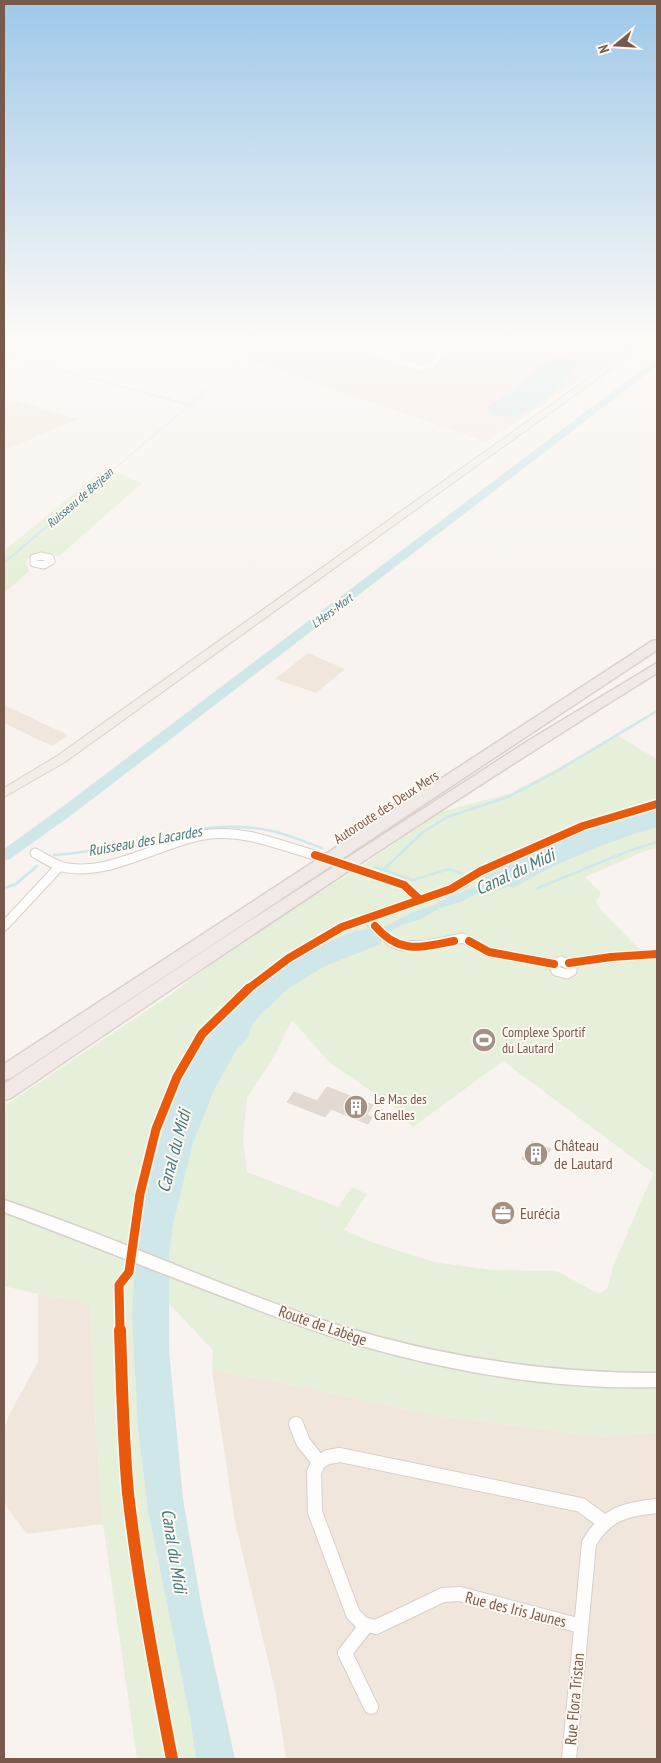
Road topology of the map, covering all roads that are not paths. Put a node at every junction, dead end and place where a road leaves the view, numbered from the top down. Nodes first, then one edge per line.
1 (539, 417) edge
2 (657, 644) edge
3 (657, 667) edge
4 (4, 793) edge
5 (35, 853) dead end
6 (315, 855) dead end
7 (60, 866) junction
8 (464, 882) dead end
9 (4, 926) edge
10 (657, 954) edge
11 (4, 1073) edge
12 (4, 1093) edge
13 (4, 1206) edge
14 (657, 1380) edge
15 (296, 1424) dead end
16 (320, 1462) junction
17 (657, 1506) edge
18 (604, 1522) junction
19 (366, 1626) junction
20 (581, 1626) junction
21 (371, 1707) dead end
22 (569, 1759) edge

1 - 4 main road
2 - 11 highway, Autoroute des Deux Mers
3 - 12 highway, Autoroute des Deux Mers
5 - 7 street
6 - 7 street
7 - 9 street
8 - 10 street
13 - 14 street, Route de Labège
15 - 16 street
16 - 18 street
16 - 19 street
17 - 18 street, Rue Flora Tristan
18 - 20 street, Rue Flora Tristan
19 - 20 street, Rue des Iris Jaunes
19 - 21 street
20 - 22 street, Rue Flora Tristan

